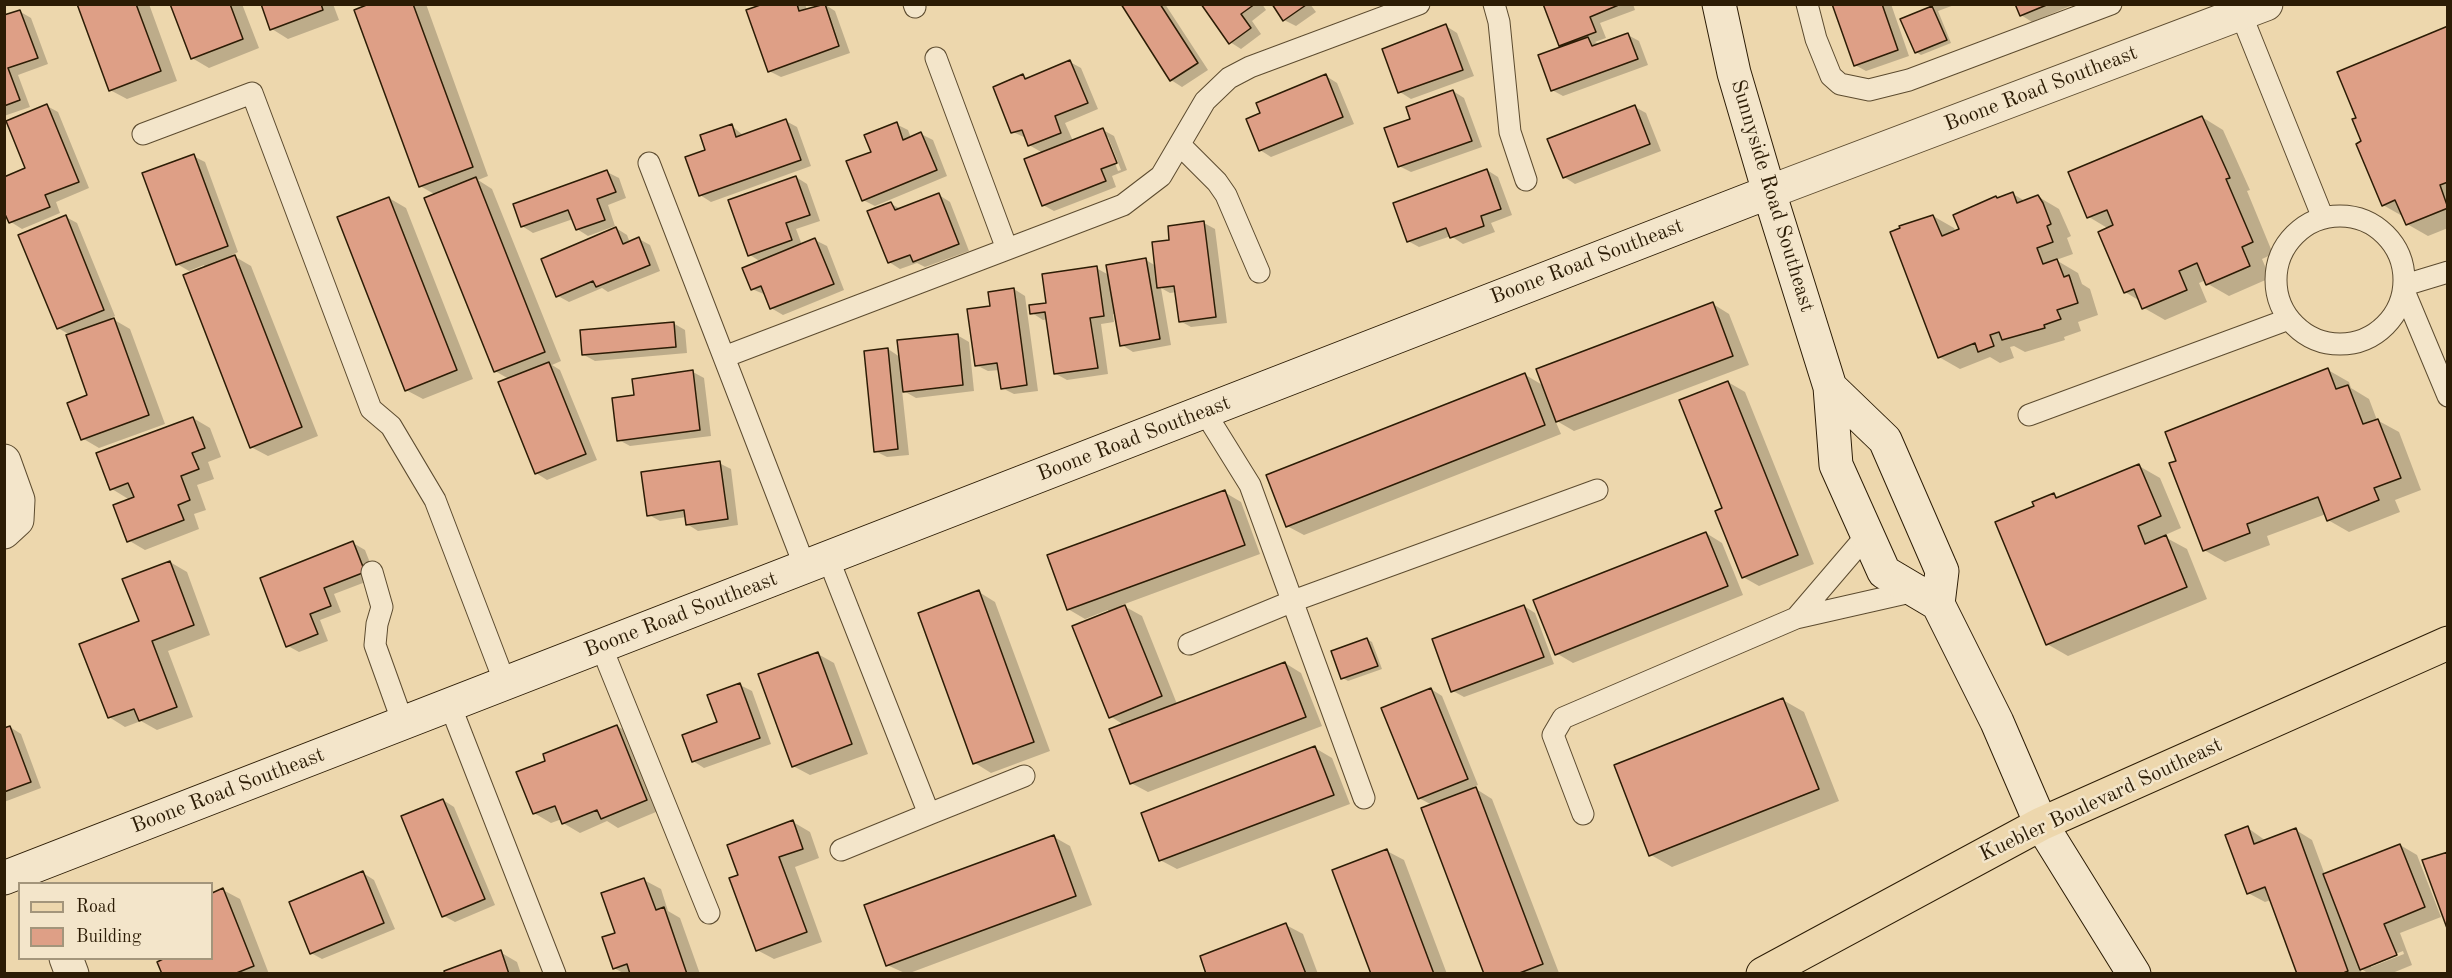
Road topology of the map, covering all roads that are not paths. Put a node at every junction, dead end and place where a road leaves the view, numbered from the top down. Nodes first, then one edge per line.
1 (1419, 4) edge
2 (1494, 4) edge
3 (1719, 4) edge
4 (1807, 4) edge
5 (2111, 4) edge
6 (2253, 9) edge
7 (936, 58) dead end
8 (143, 134) dead end
9 (1180, 146) junction
10 (649, 163) dead end
11 (1526, 180) dead end
12 (1768, 192) junction
13 (2323, 218) junction
14 (1007, 249) junction
15 (1259, 272) dead end
16 (2448, 272) edge
17 (2404, 288) junction
18 (2289, 319) junction
19 (724, 357) junction
20 (1830, 387) junction
21 (2448, 396) edge
22 (1204, 411) junction
23 (2029, 415) dead end
24 (4, 461) edge
25 (1597, 490) dead end
26 (10, 526) edge
27 (1867, 535) junction
28 (817, 562) junction
29 (372, 572) dead end
30 (1927, 597) junction
31 (1293, 601) junction
32 (1796, 618) junction
33 (1190, 644) dead end
34 (2448, 644) edge
35 (601, 646) junction
36 (505, 684) junction
37 (450, 705) junction
38 (403, 723) junction
39 (1024, 776) dead end
40 (1364, 798) dead end
41 (929, 814) junction
42 (1583, 814) dead end
43 (2041, 824) junction
44 (842, 850) dead end
45 (25, 876) edge
46 (709, 913) dead end
47 (555, 974) edge
48 (1763, 974) edge
49 (2134, 974) edge

1 - 9 lane
2 - 11 lane
3 - 12 street, Sunnyside Road Southeast
4 - 5 lane
6 - 12 street, Boone Road Southeast
6 - 13 lane
7 - 14 lane
8 - 36 lane
9 - 14 lane
9 - 15 lane
10 - 19 lane
12 - 20 street, Sunnyside Road Southeast
12 - 22 street, Boone Road Southeast
13 - 17 lane
13 - 18 lane
14 - 19 lane
16 - 17 lane
17 - 18 lane
17 - 21 lane
18 - 23 lane
19 - 28 lane
20 - 27 street, Sunnyside Road Southeast
20 - 30 street, Sunnyside Road Southeast
22 - 28 street, Boone Road Southeast
22 - 31 lane
24 - 26 street
25 - 31 lane
27 - 30 street, Sunnyside Road Southeast
27 - 32 lane
28 - 35 street, Boone Road Southeast
28 - 41 lane
29 - 38 lane
30 - 32 lane
30 - 43 street
31 - 33 lane
31 - 40 lane
32 - 42 lane
34 - 43 main road, Kuebler Boulevard Southeast
35 - 36 street, Boone Road Southeast
35 - 46 lane
36 - 37 street, Boone Road Southeast
37 - 38 street, Boone Road Southeast
37 - 47 lane
38 - 45 street, Boone Road Southeast
39 - 41 lane
41 - 44 lane
43 - 48 main road, Kuebler Boulevard Southeast
43 - 49 street

